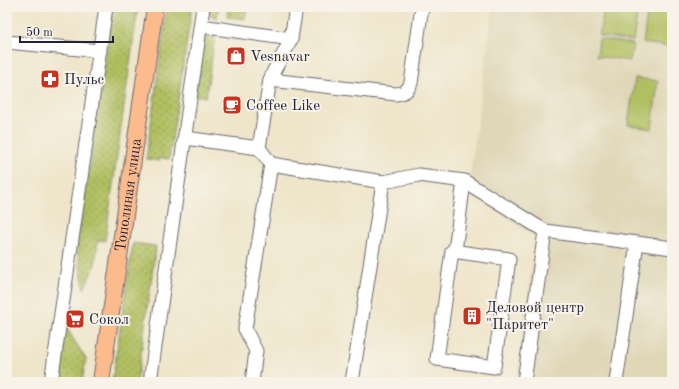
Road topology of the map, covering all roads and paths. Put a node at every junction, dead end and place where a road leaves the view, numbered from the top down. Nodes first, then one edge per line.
1 (106, 7) edge
2 (155, 7) edge
3 (204, 7) edge
4 (296, 7) edge
5 (422, 7) edge
6 (201, 26) junction
7 (291, 39) junction
8 (7, 42) edge
9 (100, 51) junction
10 (270, 80) junction
11 (185, 138) junction
12 (259, 148) junction
13 (271, 164) junction
14 (464, 181) junction
15 (383, 182) junction
16 (545, 231) junction
17 (637, 243) junction
18 (672, 248) edge
19 (455, 251) junction
20 (51, 382) edge
21 (101, 382) edge
22 (150, 382) edge
23 (252, 382) edge
24 (352, 382) edge
25 (524, 382) edge
26 (616, 382) edge

1 - 9 street
2 - 21 main road, Тополиная улица
3 - 6 street
4 - 7 street
5 - 10 street
6 - 7 street
6 - 11 street
7 - 10 street
8 - 9 street
9 - 20 street
10 - 12 street
11 - 12 street
11 - 22 street
12 - 13 street
13 - 15 street
13 - 23 street
14 - 15 street
14 - 16 street
14 - 19 street
15 - 24 street
16 - 17 street
16 - 25 street
17 - 18 street
17 - 26 street
19 - 19 street

